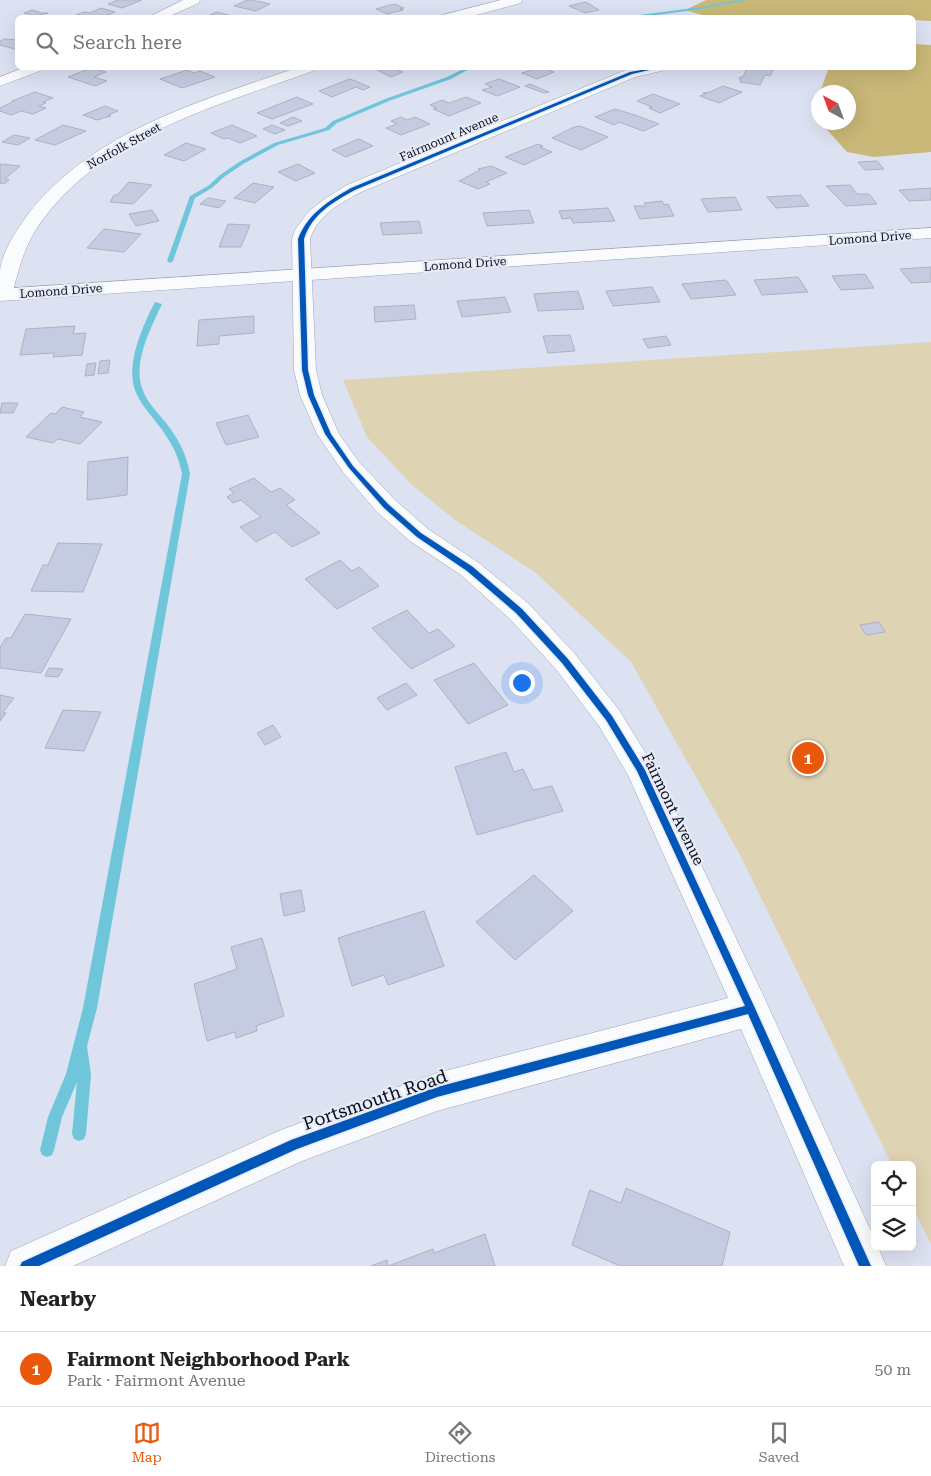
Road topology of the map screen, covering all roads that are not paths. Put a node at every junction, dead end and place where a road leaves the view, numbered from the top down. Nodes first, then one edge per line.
1 (194, 0) edge
2 (516, 0) edge
3 (159, 15) edge
4 (459, 15) edge
5 (30, 70) edge
6 (303, 70) edge
7 (646, 70) edge
8 (0, 82) edge
9 (931, 234) edge
10 (301, 275) junction
11 (1, 295) edge
12 (751, 1009) junction
13 (26, 1266) edge
14 (865, 1266) edge

1 - 3 street
2 - 4 street
5 - 8 street
6 - 11 street, Norfolk Street
7 - 10 street, Fairmount Avenue
9 - 10 street, Lomond Drive
10 - 11 street, Lomond Drive
10 - 12 street, Fairmont Avenue
12 - 13 street, Portsmouth Road
12 - 14 street, Fairmont Avenue

